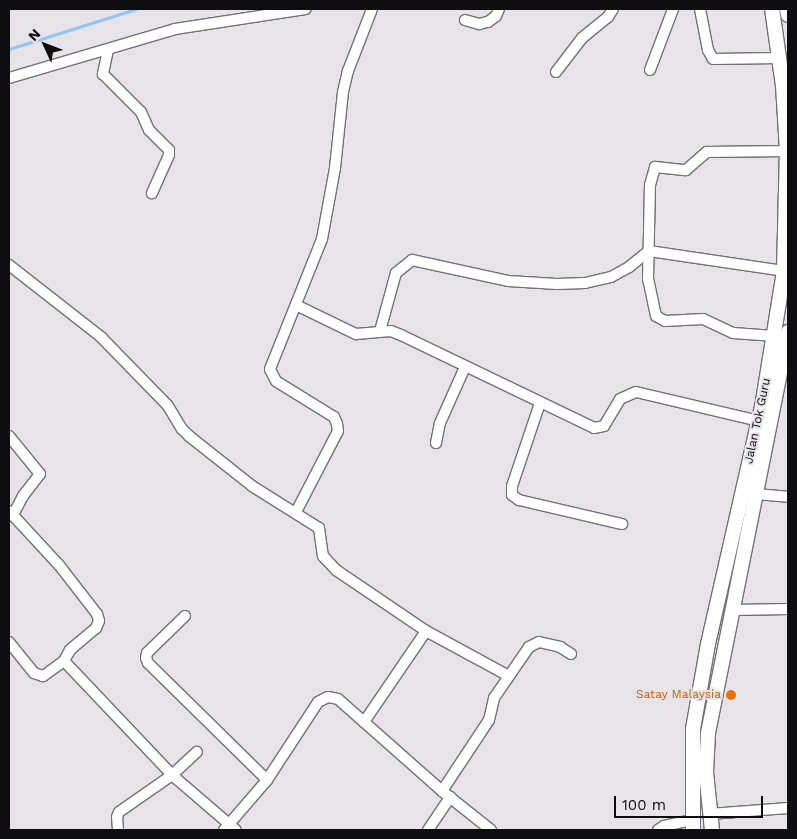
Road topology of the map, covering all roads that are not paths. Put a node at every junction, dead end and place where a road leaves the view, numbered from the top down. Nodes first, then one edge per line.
1 (305, 9) edge
2 (372, 9) edge
3 (500, 9) edge
4 (613, 9) edge
5 (673, 9) edge
6 (700, 9) edge
7 (772, 9) edge
8 (787, 9) edge
9 (788, 15) edge
10 (465, 20) dead end
11 (108, 50) junction
12 (778, 58) junction
13 (650, 70) dead end
14 (556, 72) dead end
15 (9, 78) edge
16 (787, 151) junction
17 (152, 193) dead end
18 (649, 251) junction
19 (10, 267) edge
20 (784, 271) junction
21 (296, 304) junction
22 (380, 331) junction
23 (782, 334) edge
24 (787, 349) edge
25 (465, 367) junction
26 (540, 403) junction
27 (759, 421) junction
28 (9, 436) edge
29 (436, 443) dead end
30 (756, 494) junction
31 (788, 497) edge
32 (296, 512) junction
33 (11, 513) edge
34 (622, 524) dead end
35 (788, 609) edge
36 (732, 610) junction
37 (185, 616) dead end
38 (426, 631) junction
39 (9, 642) edge
40 (571, 654) dead end
41 (64, 661) junction
42 (509, 676) junction
43 (364, 722) junction
44 (197, 752) dead end
45 (172, 774) junction
46 (267, 780) junction
47 (446, 794) junction
48 (788, 808) edge
49 (710, 814) junction
50 (693, 825) edge
51 (230, 828) edge
52 (118, 830) edge
53 (428, 830) edge
54 (491, 830) edge
55 (658, 830) edge
56 (712, 830) edge

1 - 11 street
2 - 21 street
3 - 10 street
4 - 14 street
5 - 13 street
6 - 12 street
7 - 12 main road, Jalan Tok Guru
8 - 9 main road
11 - 15 street
11 - 17 street
12 - 16 main road, Jalan Tok Guru
16 - 18 street
16 - 20 main road, Jalan Tok Guru
18 - 20 street
18 - 22 street
18 - 23 street
19 - 32 street
20 - 23 main road, Jalan Tok Guru
21 - 22 street
21 - 32 street
22 - 25 street
23 - 24 main road, Jalan Tok Guru
23 - 27 main road, Jalan Tok Guru
24 - 30 main road, Jalan Tok Guru
25 - 26 street
25 - 29 street
26 - 27 street
26 - 34 street
27 - 50 main road, Jalan Tok Guru
28 - 33 street
30 - 31 street
30 - 36 main road, Jalan Tok Guru
32 - 38 street
33 - 41 street
35 - 36 street
36 - 49 main road, Jalan Tok Guru
37 - 46 street
38 - 42 street
38 - 43 street
39 - 41 street
40 - 42 street
41 - 45 street
42 - 47 street
43 - 46 street
43 - 47 street
44 - 45 street
45 - 51 street
45 - 52 street
46 - 51 street
47 - 53 street
47 - 54 street
48 - 49 street
49 - 56 main road, Jalan Tok Guru
50 - 55 street

